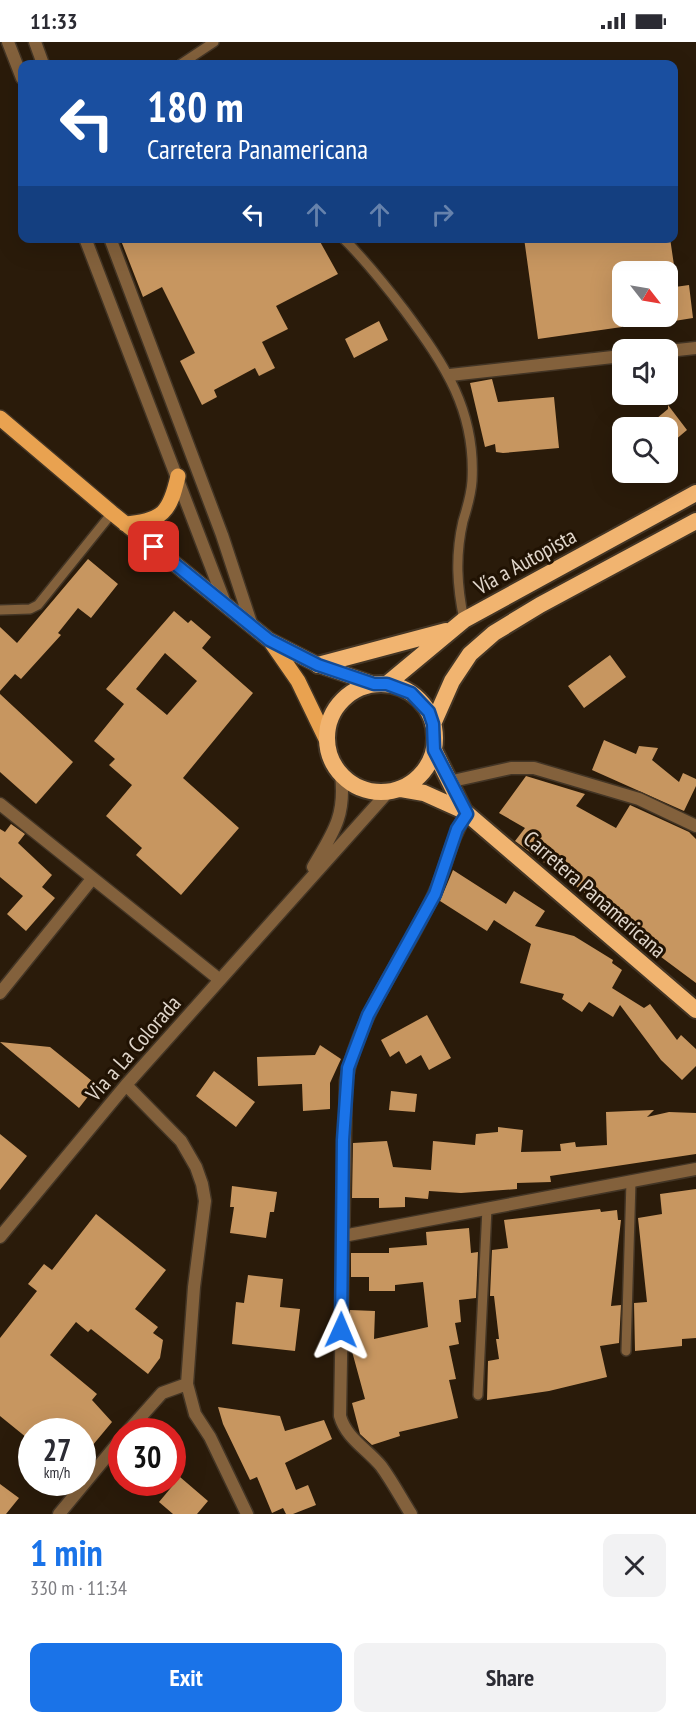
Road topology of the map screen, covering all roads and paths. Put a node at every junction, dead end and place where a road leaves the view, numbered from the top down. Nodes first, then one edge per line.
1 (8, 42) edge
2 (35, 42) edge
3 (214, 42) edge
4 (42, 60) edge
5 (187, 60) edge
6 (18, 68) edge
7 (87, 243) edge
8 (112, 243) edge
9 (348, 243) edge
10 (696, 348) edge
11 (678, 350) edge
12 (612, 357) edge
13 (450, 375) junction
14 (0, 418) edge
15 (178, 476) junction
16 (696, 492) edge
17 (112, 513) junction
18 (696, 521) edge
19 (125, 524) junction
20 (225, 603) junction
21 (0, 610) edge
22 (458, 625) junction
23 (252, 626) junction
24 (269, 640) junction
25 (318, 665) junction
26 (380, 684) junction
27 (433, 724) junction
28 (327, 739) junction
29 (434, 750) junction
30 (341, 775) junction
31 (448, 782) junction
32 (394, 790) junction
33 (0, 804) edge
34 (466, 813) junction
35 (696, 826) edge
36 (92, 879) junction
37 (301, 889) junction
38 (219, 980) junction
39 (0, 993) edge
40 (696, 1010) edge
41 (126, 1085) junction
42 (696, 1169) edge
43 (631, 1181) junction
44 (487, 1208) junction
45 (343, 1236) junction
46 (0, 1237) edge
47 (626, 1351) dead end
48 (187, 1384) junction
49 (478, 1395) dead end
50 (140, 1418) edge
51 (108, 1455) edge
52 (59, 1514) edge
53 (247, 1514) edge
54 (411, 1514) edge

1 - 6 street
2 - 4 street
3 - 5 lane
7 - 15 street
8 - 23 street
9 - 13 lane
10 - 11 street
12 - 13 street
13 - 22 lane
14 - 17 main road
15 - 19 main road
15 - 20 street
16 - 22 highway, Vía a Autopista
17 - 19 main road
17 - 21 lane
18 - 27 highway, Vía a Autopista
19 - 20 main road
20 - 23 main road
22 - 25 highway
22 - 26 highway, Vía a Autopista
23 - 24 main road
24 - 25 main road
24 - 28 main road
25 - 26 main road
26 - 27 highway
26 - 28 highway
27 - 29 highway
28 - 30 highway
29 - 31 highway, Carretera Panamericana
29 - 32 highway
30 - 32 highway
30 - 37 street, Via a La Colorada
31 - 34 highway, Carretera Panamericana
31 - 35 street
32 - 34 highway, Carretera Panamericana
32 - 37 street, Via a La Colorada
33 - 36 street
34 - 40 highway, Carretera Panamericana
34 - 45 street
36 - 38 street
36 - 39 street
37 - 38 street, Via a La Colorada
38 - 41 street, Via a La Colorada
41 - 46 street, Via a La Colorada
41 - 48 street
42 - 43 street
43 - 44 street
43 - 47 lane
44 - 45 street
44 - 49 lane
45 - 54 street
48 - 50 street
48 - 53 street
51 - 52 street

